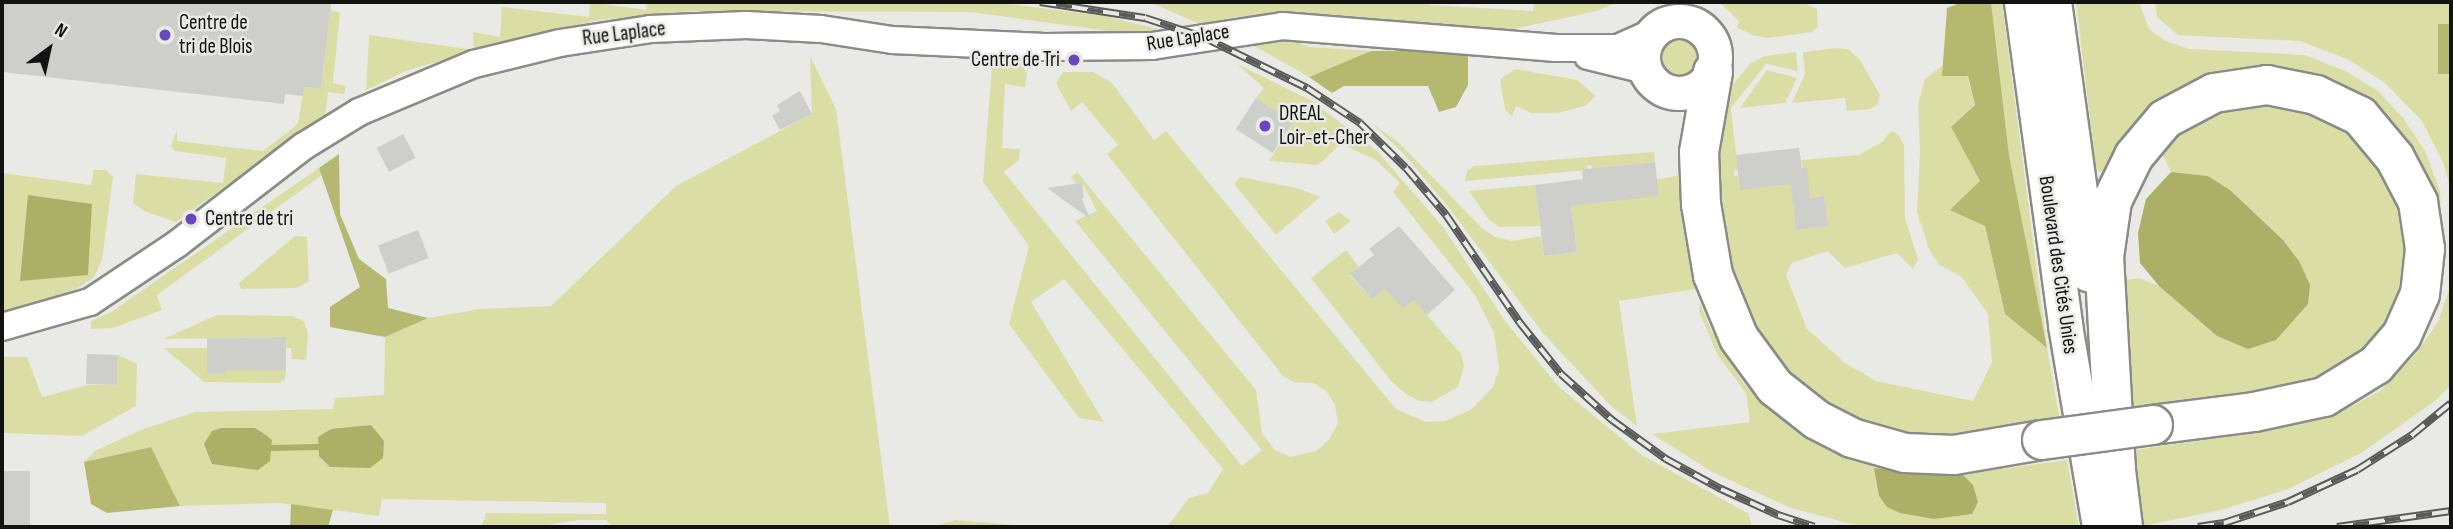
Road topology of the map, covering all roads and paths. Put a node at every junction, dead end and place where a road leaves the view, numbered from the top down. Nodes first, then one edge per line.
1 (2021, 2) edge
2 (2052, 2) edge
3 (1668, 15) edge
4 (1556, 48) junction
5 (1645, 70) junction
6 (1713, 72) junction
7 (2, 327) edge
8 (2116, 471) junction
9 (2099, 527) edge
10 (2123, 527) edge

1 - 9 main road, Boulevard des Cités Unies
2 - 8 highway, Boulevard des Cités Unies
3 - 4 street
3 - 5 main road
3 - 6 main road
4 - 5 street
4 - 7 street, Rue Laplace
5 - 6 main road
6 - 8 highway, bridge
8 - 10 highway, Boulevard des Cités Unies

